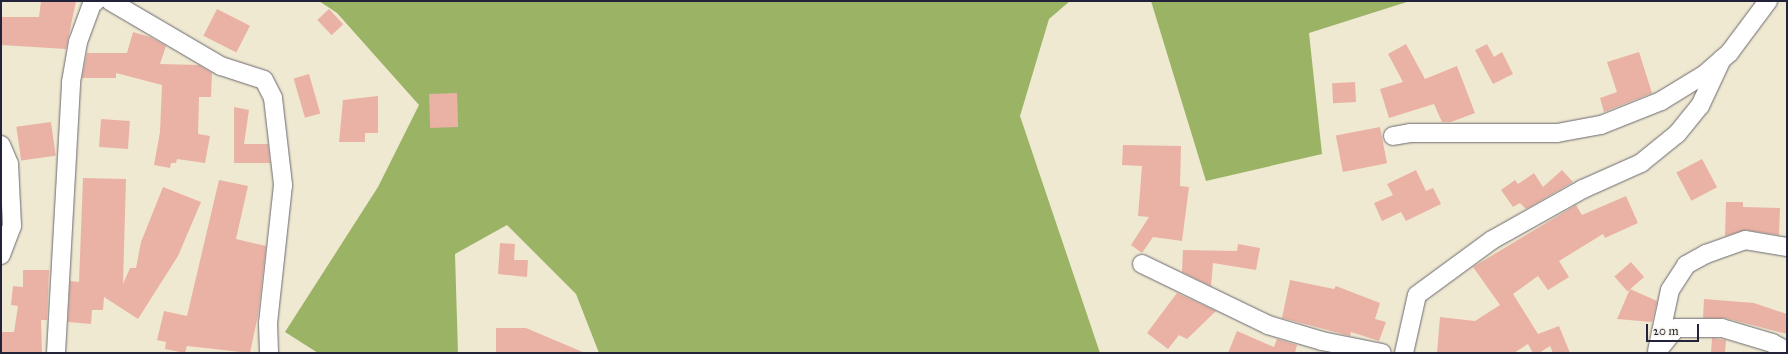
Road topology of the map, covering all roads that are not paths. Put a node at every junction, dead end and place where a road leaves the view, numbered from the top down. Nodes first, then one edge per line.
1 (96, 1) edge
2 (110, 1) edge
3 (1768, 1) edge
4 (1722, 59) junction
5 (1393, 136) dead end
6 (1, 145) edge
7 (1787, 247) edge
8 (1, 255) edge
9 (1142, 264) dead end
10 (1787, 351) edge
11 (1653, 352) edge
12 (56, 353) edge
13 (269, 353) edge
14 (1382, 353) edge
15 (1404, 353) edge

1 - 12 street
2 - 13 street
3 - 4 street
4 - 5 street
4 - 15 street
6 - 8 street
7 - 11 street
9 - 14 street
10 - 11 street

